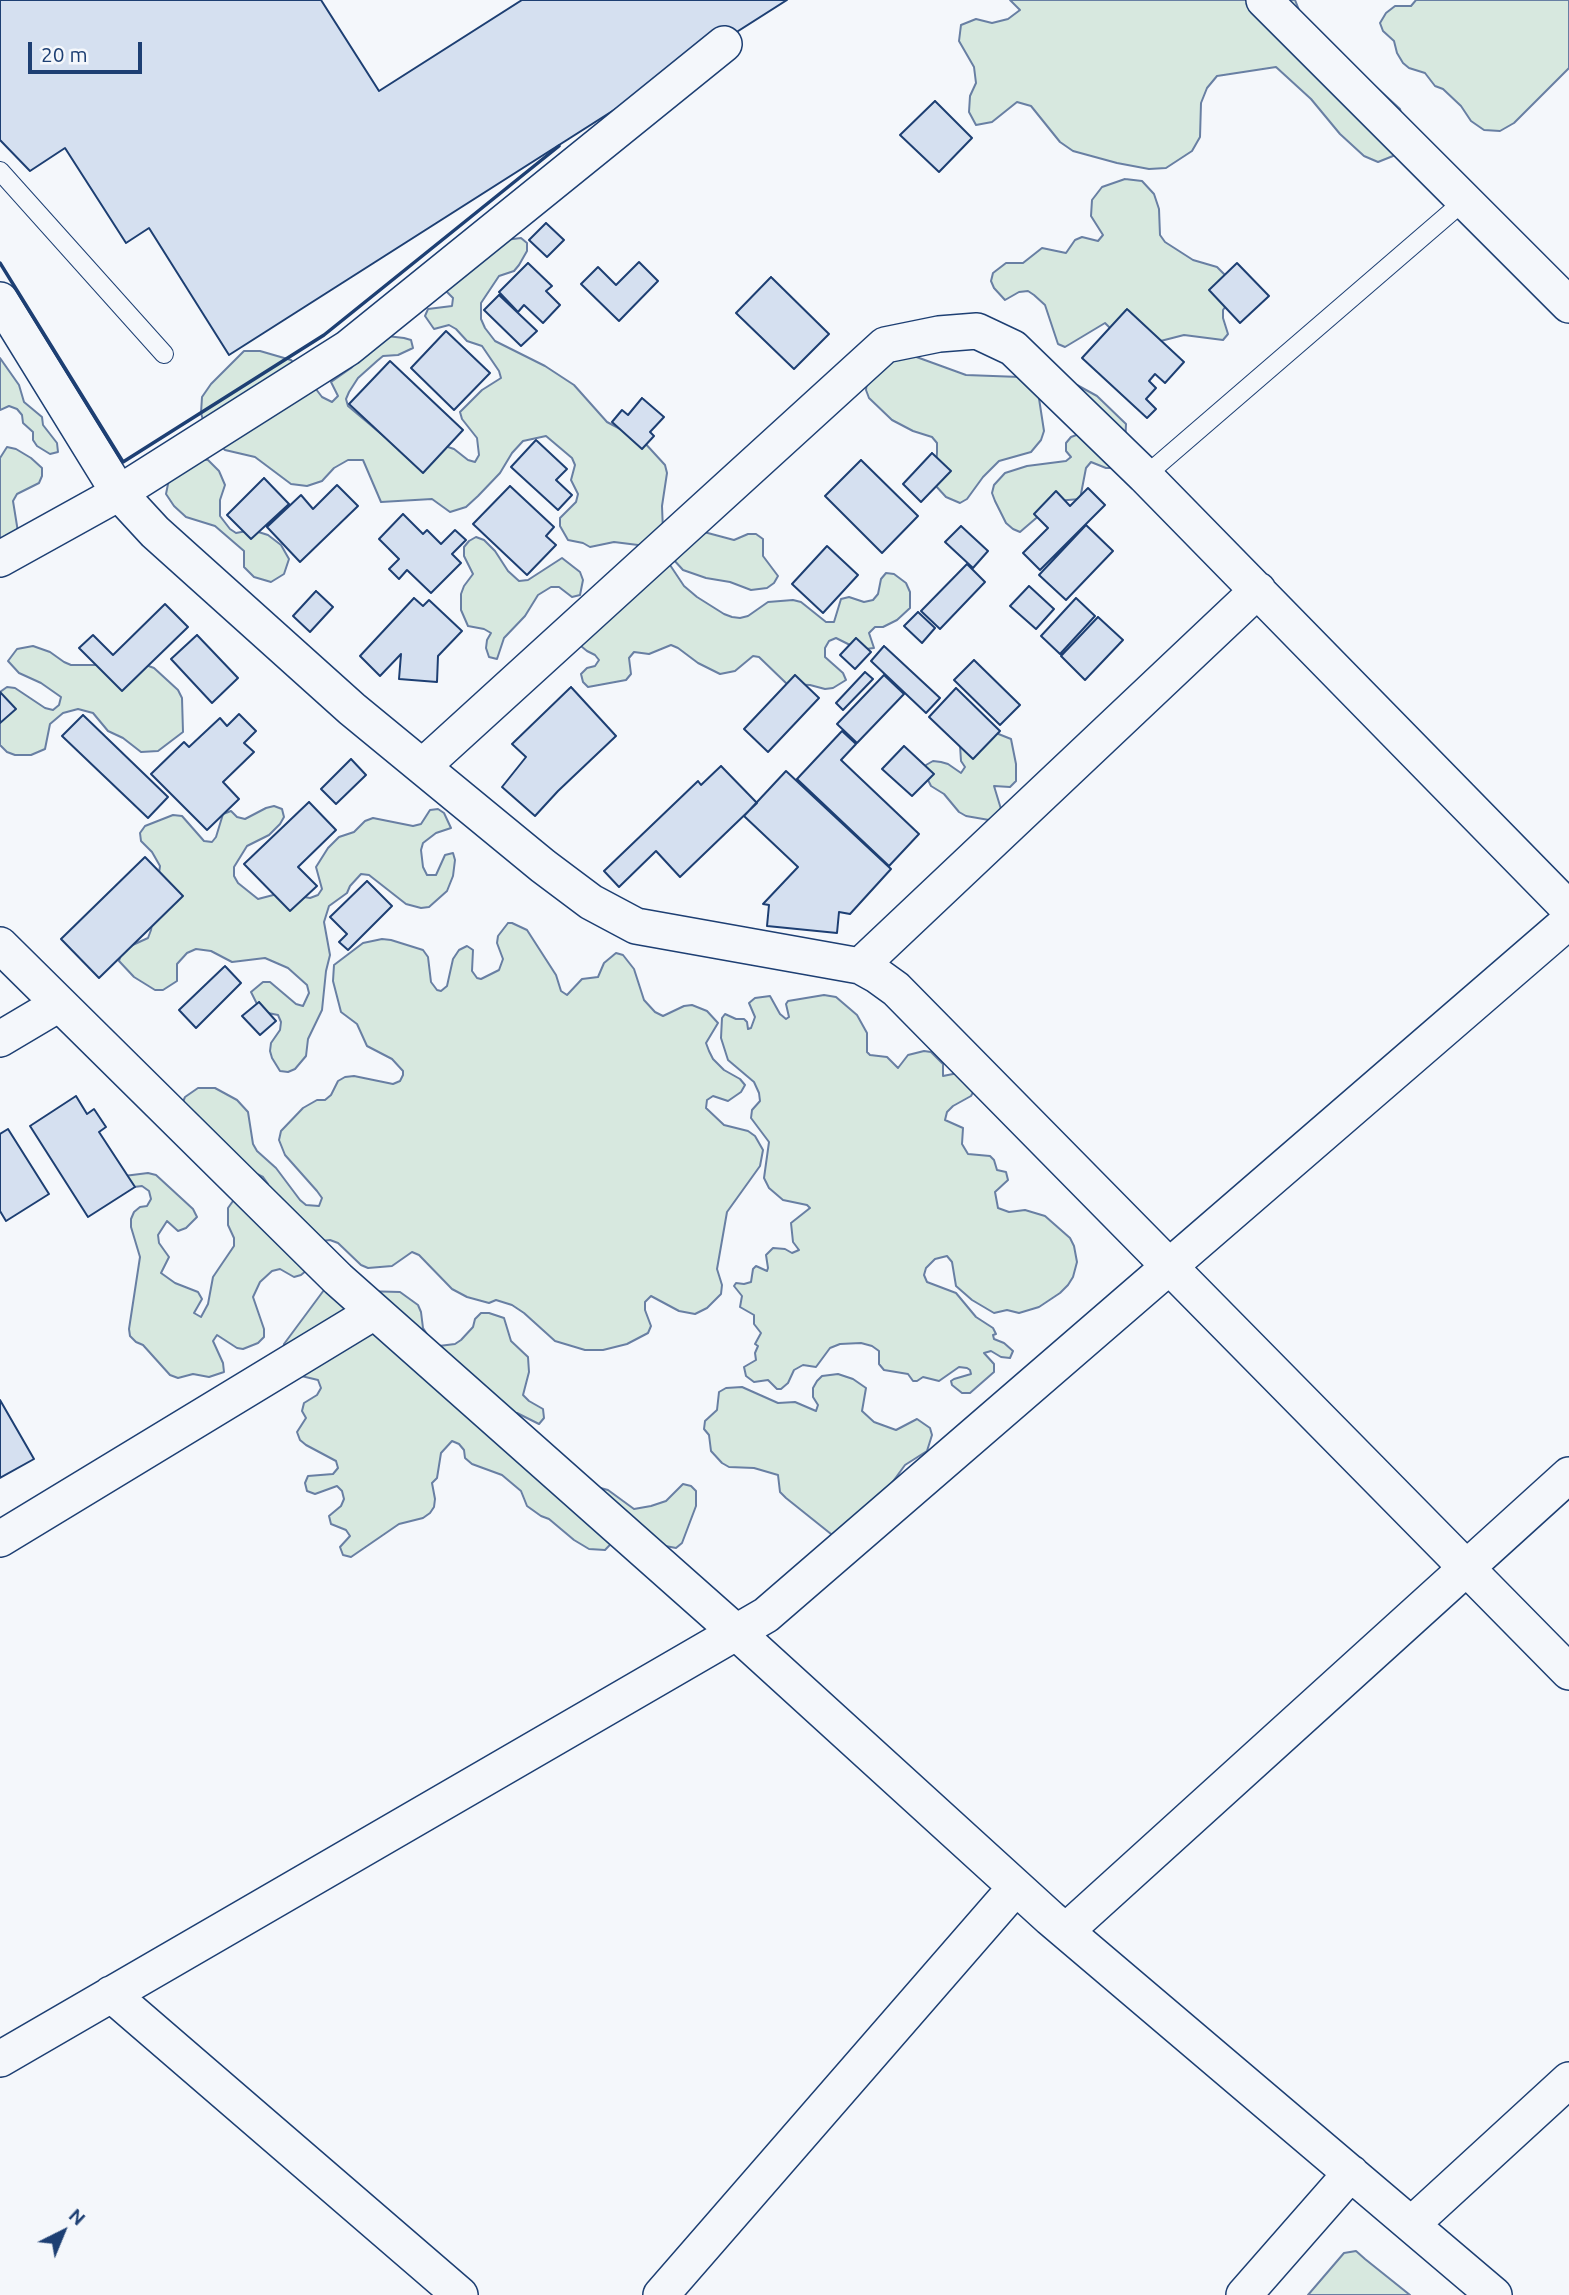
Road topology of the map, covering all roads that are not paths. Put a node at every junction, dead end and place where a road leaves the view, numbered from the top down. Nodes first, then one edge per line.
1 (1264, 0) edge
2 (724, 44) dead end
3 (0, 171) edge
4 (1464, 201) junction
5 (0, 300) edge
6 (1569, 306) edge
7 (164, 354) dead end
8 (1146, 476) junction
9 (119, 493) junction
10 (0, 559) edge
11 (1258, 590) junction
12 (423, 766) junction
13 (1569, 909) edge
14 (1569, 921) edge
15 (0, 945) edge
16 (860, 966) junction
17 (58, 1004) junction
18 (0, 1039) edge
19 (1169, 1267) junction
20 (374, 1312) junction
21 (1569, 1475) edge
22 (0, 1539) edge
23 (1466, 1568) junction
24 (736, 1632) junction
25 (1569, 1672) edge
26 (1016, 1887) junction
27 (1066, 1931) junction
28 (111, 1994) junction
29 (0, 2059) edge
30 (1569, 2080) edge
31 (1351, 2173) junction
32 (1412, 2224) junction
33 (460, 2295) edge
34 (661, 2295) edge
35 (1244, 2295) edge
36 (1494, 2295) edge

1 - 4 street
2 - 9 street
3 - 7 lane
4 - 6 street
4 - 8 lane
5 - 9 street
8 - 11 street
8 - 12 street
9 - 10 street
9 - 12 street
11 - 13 street
11 - 16 street
12 - 16 street
14 - 19 street
15 - 17 street
16 - 19 street
17 - 18 street
17 - 20 street
19 - 23 street
19 - 24 street
20 - 22 street
20 - 24 street
21 - 23 street
23 - 25 street
23 - 27 street
24 - 26 street
24 - 28 street
26 - 27 street
26 - 34 street
27 - 31 street
28 - 29 street
28 - 33 street
30 - 32 street
31 - 32 street
31 - 35 street
32 - 36 street

